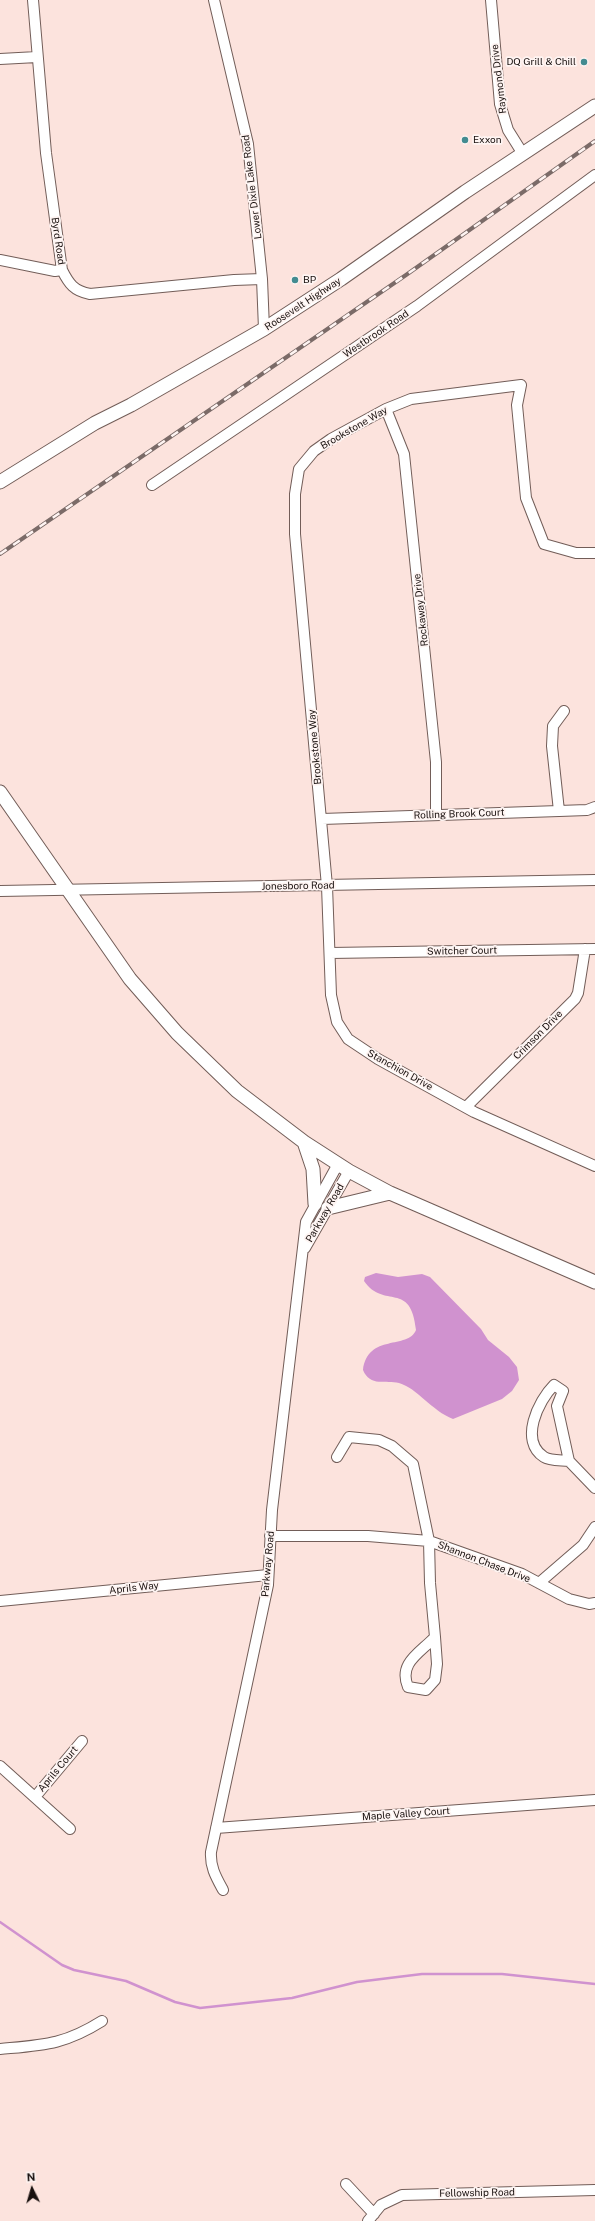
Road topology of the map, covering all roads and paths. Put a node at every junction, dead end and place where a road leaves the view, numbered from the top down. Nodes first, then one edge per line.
1 (33, 0) edge
2 (214, 0) edge
3 (491, 0) edge
4 (37, 57) junction
5 (0, 59) edge
6 (595, 106) edge
7 (523, 154) junction
8 (595, 176) edge
9 (0, 260) edge
10 (62, 270) junction
11 (262, 279) junction
12 (264, 329) junction
13 (386, 409) junction
14 (0, 482) edge
15 (152, 485) dead end
16 (595, 553) edge
17 (564, 711) dead end
18 (0, 792) edge
19 (595, 807) edge
20 (559, 811) junction
21 (436, 814) junction
22 (322, 819) junction
23 (595, 880) edge
24 (327, 886) junction
25 (68, 890) junction
26 (0, 891) edge
27 (590, 949) edge
28 (330, 953) junction
29 (466, 1107) junction
30 (304, 1142) junction
31 (338, 1164) junction
32 (595, 1166) edge
33 (349, 1170) junction
34 (390, 1193) junction
35 (315, 1204) junction
36 (328, 1208) junction
37 (301, 1255) junction
38 (595, 1282) edge
39 (337, 1457) dead end
40 (569, 1461) junction
41 (595, 1488) edge
42 (595, 1527) edge
43 (270, 1536) junction
44 (429, 1542) junction
45 (268, 1575) junction
46 (539, 1583) junction
47 (0, 1601) edge
48 (595, 1603) edge
49 (435, 1637) junction
50 (82, 1741) dead end
51 (0, 1766) edge
52 (35, 1797) junction
53 (595, 1800) edge
54 (216, 1828) junction
55 (70, 1829) dead end
56 (223, 1890) dead end
57 (102, 2021) dead end
58 (0, 2049) edge
59 (346, 2184) dead end
60 (595, 2190) edge
61 (371, 2217) edge

1 - 4 street, Byrd Road
2 - 11 street, Lower Dixie Lake Road
3 - 7 street, Raymond Drive
4 - 5 street
4 - 10 street, Byrd Road
6 - 7 main road, Roosevelt Highway
7 - 12 main road, Roosevelt Highway
8 - 15 street, Westbrook Road
9 - 10 street
10 - 11 street, Byrd Road
11 - 12 street, Lower Dixie Lake Road
12 - 14 main road, Roosevelt Highway
13 - 16 street, Brookstone Way
13 - 21 street, Rockaway Drive
13 - 22 street, Brookstone Way
17 - 20 street
18 - 25 main road
19 - 20 street, Rolling Brook Court
20 - 21 street, Rolling Brook Court
21 - 22 street, Rolling Brook Court
22 - 24 street, Brookstone Way
23 - 24 street, Jonesboro Road
24 - 25 street, Jonesboro Road
24 - 28 street, Stanchion Drive
25 - 26 street, Jonesboro Road
25 - 30 main road
27 - 28 street, Switcher Court
27 - 29 street, Crimson Drive
28 - 29 street, Stanchion Drive
29 - 32 street, Stanchion Drive
30 - 31 main road
30 - 35 main road
31 - 33 main road
31 - 35 street, Parkway Road
33 - 34 main road
33 - 36 street, Parkway Road
34 - 36 main road
34 - 38 main road
35 - 37 street, Parkway Road
36 - 37 street, Parkway Road
37 - 43 street, Parkway Road
39 - 44 street, Shannon Chase Drive
40 - 40 street
40 - 41 street
42 - 46 street, Shannon Chase Drive
43 - 44 street, Shannon Chase Drive
43 - 45 street, Parkway Road
44 - 46 street, Shannon Chase Drive
44 - 49 street, Shannon Chase Drive
45 - 47 street, Aprils Way
45 - 54 street, Parkway Road
46 - 48 street, Shannon Chase Drive
49 - 49 street, Shannon Chase Drive
50 - 52 street, Aprils Court
51 - 52 street
52 - 55 street
53 - 54 street, Maple Valley Court
54 - 56 street, Parkway Road
57 - 58 street
59 - 61 street
60 - 61 street, Fellowship Road

